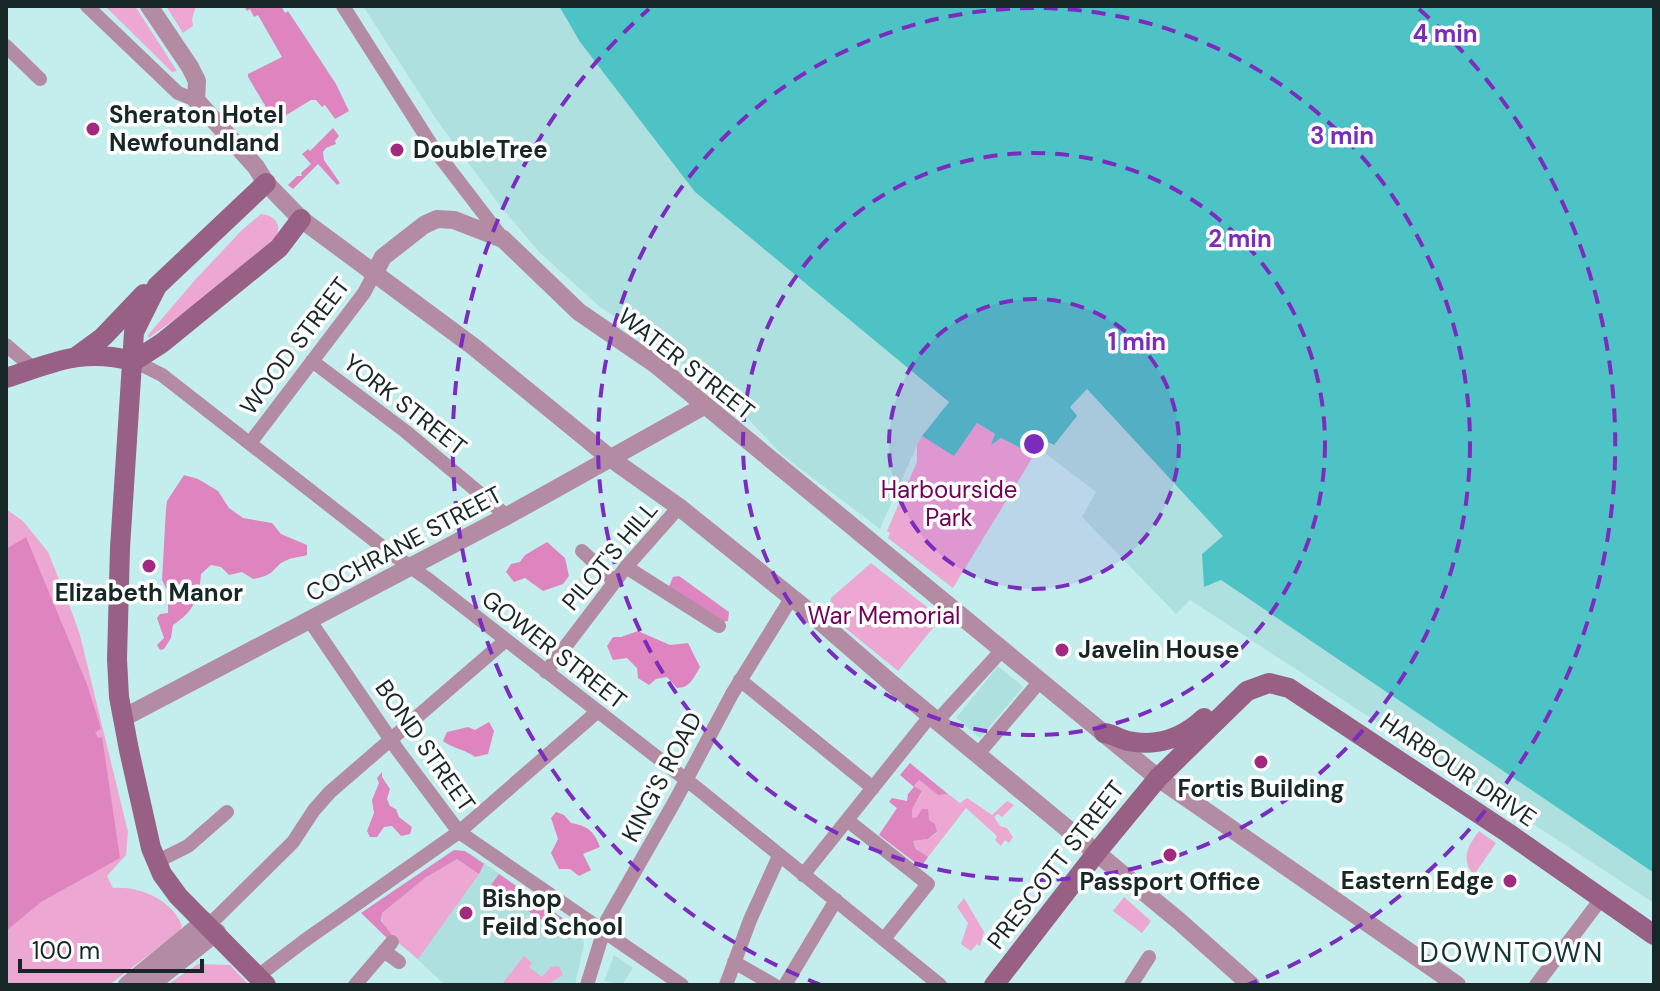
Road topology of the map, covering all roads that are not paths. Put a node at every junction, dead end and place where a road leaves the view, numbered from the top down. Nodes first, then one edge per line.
1 (87, 6) edge
2 (149, 6) edge
3 (343, 6) edge
4 (6, 46) edge
5 (40, 79) dead end
6 (196, 100) junction
7 (266, 183) junction
8 (301, 219) junction
9 (503, 239) junction
10 (374, 274) junction
11 (157, 286) junction
12 (6, 345) edge
13 (77, 356) junction
14 (134, 361) junction
15 (312, 361) junction
16 (33, 368) junction
17 (6, 378) edge
18 (704, 406) junction
19 (250, 443) junction
20 (610, 458) junction
21 (679, 507) junction
22 (507, 516) junction
23 (582, 551) dead end
24 (409, 567) junction
25 (626, 567) junction
26 (614, 581) junction
27 (792, 597) junction
28 (310, 621) junction
29 (719, 626) dead end
30 (506, 640) junction
31 (1003, 649) junction
32 (546, 672) junction
33 (740, 680) junction
34 (1041, 680) junction
35 (1229, 708) junction
36 (597, 712) junction
37 (123, 718) junction
38 (935, 718) junction
39 (1104, 733) junction
40 (391, 739) junction
41 (978, 754) junction
42 (1158, 778) junction
43 (686, 780) junction
44 (873, 788) junction
45 (227, 812) dead end
46 (847, 820) junction
47 (459, 832) junction
48 (1097, 852) junction
49 (779, 856) junction
50 (156, 862) junction
51 (803, 875) junction
52 (1601, 899) junction
53 (836, 900) junction
54 (210, 926) junction
55 (603, 932) junction
56 (1654, 935) edge
57 (884, 939) junction
58 (1149, 957) dead end
59 (399, 962) dead end
60 (734, 962) junction
61 (262, 981) edge
62 (127, 985) edge
63 (150, 985) edge
64 (355, 985) edge
65 (587, 985) edge
66 (682, 985) edge
67 (726, 985) edge
68 (774, 985) edge
69 (785, 985) edge
70 (940, 985) edge
71 (994, 985) edge
72 (1131, 985) edge
73 (1251, 985) edge
74 (1457, 985) edge
75 (1536, 985) edge

1 - 6 street
2 - 6 street
3 - 9 street, WATER STREET
4 - 5 street
6 - 7 street
7 - 8 street
7 - 11 main road
8 - 10 street
8 - 14 main road
9 - 10 street
9 - 18 street, WATER STREET
10 - 15 street, WOOD STREET
10 - 20 street
11 - 13 main road
11 - 14 main road
12 - 16 street
13 - 14 main road
13 - 16 main road
14 - 19 street, GOWER STREET
14 - 37 main road
15 - 19 street, WOOD STREET
15 - 22 street, YORK STREET
16 - 17 main road
18 - 20 street, COCHRANE STREET
18 - 31 street, WATER STREET
19 - 24 street, GOWER STREET
20 - 21 street
20 - 22 street, COCHRANE STREET
21 - 25 street, PILOT'S HILL
21 - 27 street
22 - 24 street, COCHRANE STREET
23 - 26 street
24 - 28 street, COCHRANE STREET
24 - 30 street, GOWER STREET
25 - 26 street, PILOT'S HILL
25 - 29 street
26 - 32 street, PILOT'S HILL
27 - 33 street, KING'S ROAD
27 - 38 street
28 - 37 street, COCHRANE STREET
28 - 40 street, BOND STREET
30 - 32 street, GOWER STREET
30 - 40 street
31 - 34 street, WATER STREET
31 - 38 street
32 - 36 street, GOWER STREET
33 - 43 street, KING'S ROAD
33 - 44 street
34 - 39 street, WATER STREET
34 - 41 street
35 - 39 main road
35 - 42 main road, PRESCOTT STREET
35 - 52 main road, HARBOUR DRIVE
36 - 43 street, GOWER STREET
36 - 47 street
37 - 50 main road
38 - 41 street
38 - 44 street
39 - 42 street, WATER STREET
40 - 47 street, BOND STREET
40 - 54 street
41 - 48 street
42 - 48 main road, PRESCOTT STREET
42 - 74 street, WATER STREET
43 - 49 street, GOWER STREET
43 - 55 street, KING'S ROAD
44 - 46 street
45 - 50 street
46 - 51 street
46 - 57 street
47 - 55 street, BOND STREET
47 - 61 street
48 - 71 main road, PRESCOTT STREET
48 - 73 street
49 - 51 street, GOWER STREET
49 - 60 street
50 - 54 main road
51 - 53 street, GOWER STREET
52 - 56 main road, HARBOUR DRIVE
52 - 75 street
53 - 57 street, GOWER STREET
53 - 69 street
54 - 61 main road
54 - 62 street
54 - 63 street
55 - 65 street, KING'S ROAD
55 - 66 street, BOND STREET
57 - 70 street, GOWER STREET
58 - 72 street
59 - 64 street
60 - 67 street
60 - 68 street

